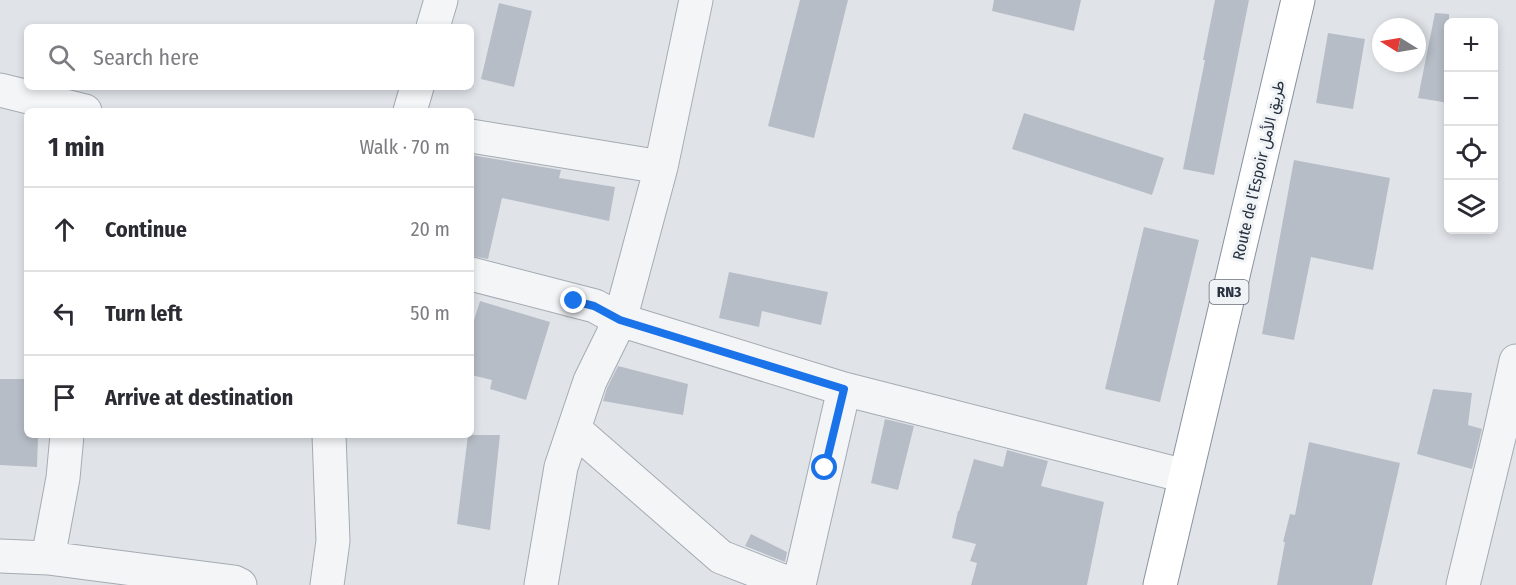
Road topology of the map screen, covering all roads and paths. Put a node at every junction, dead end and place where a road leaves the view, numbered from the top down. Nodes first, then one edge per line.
1 (441, 0) edge
2 (696, 0) edge
3 (1299, 0) edge
4 (435, 24) edge
5 (0, 90) edge
6 (416, 90) edge
7 (73, 108) edge
8 (411, 108) edge
9 (474, 136) edge
10 (661, 167) junction
11 (474, 275) edge
12 (620, 320) junction
13 (1516, 361) edge
14 (844, 389) junction
15 (574, 429) junction
16 (67, 438) edge
17 (329, 438) edge
18 (1185, 476) junction
19 (0, 556) edge
20 (48, 558) junction
21 (240, 585) edge
22 (327, 585) edge
23 (541, 585) edge
24 (793, 585) edge
25 (799, 585) edge
26 (1160, 585) edge
27 (1463, 585) edge

1 - 4 street
2 - 10 street
3 - 18 highway, Route de l’Espoir طريق الأمل / RN3
5 - 7 street
6 - 8 street
9 - 10 street
10 - 12 street
11 - 12 street
12 - 14 street
12 - 15 street
13 - 27 street
14 - 18 street
14 - 25 street
15 - 23 street
15 - 24 street
16 - 20 street
17 - 22 street
18 - 26 highway, Route de l’Espoir طريق الأمل / RN3
19 - 20 street
20 - 21 street

